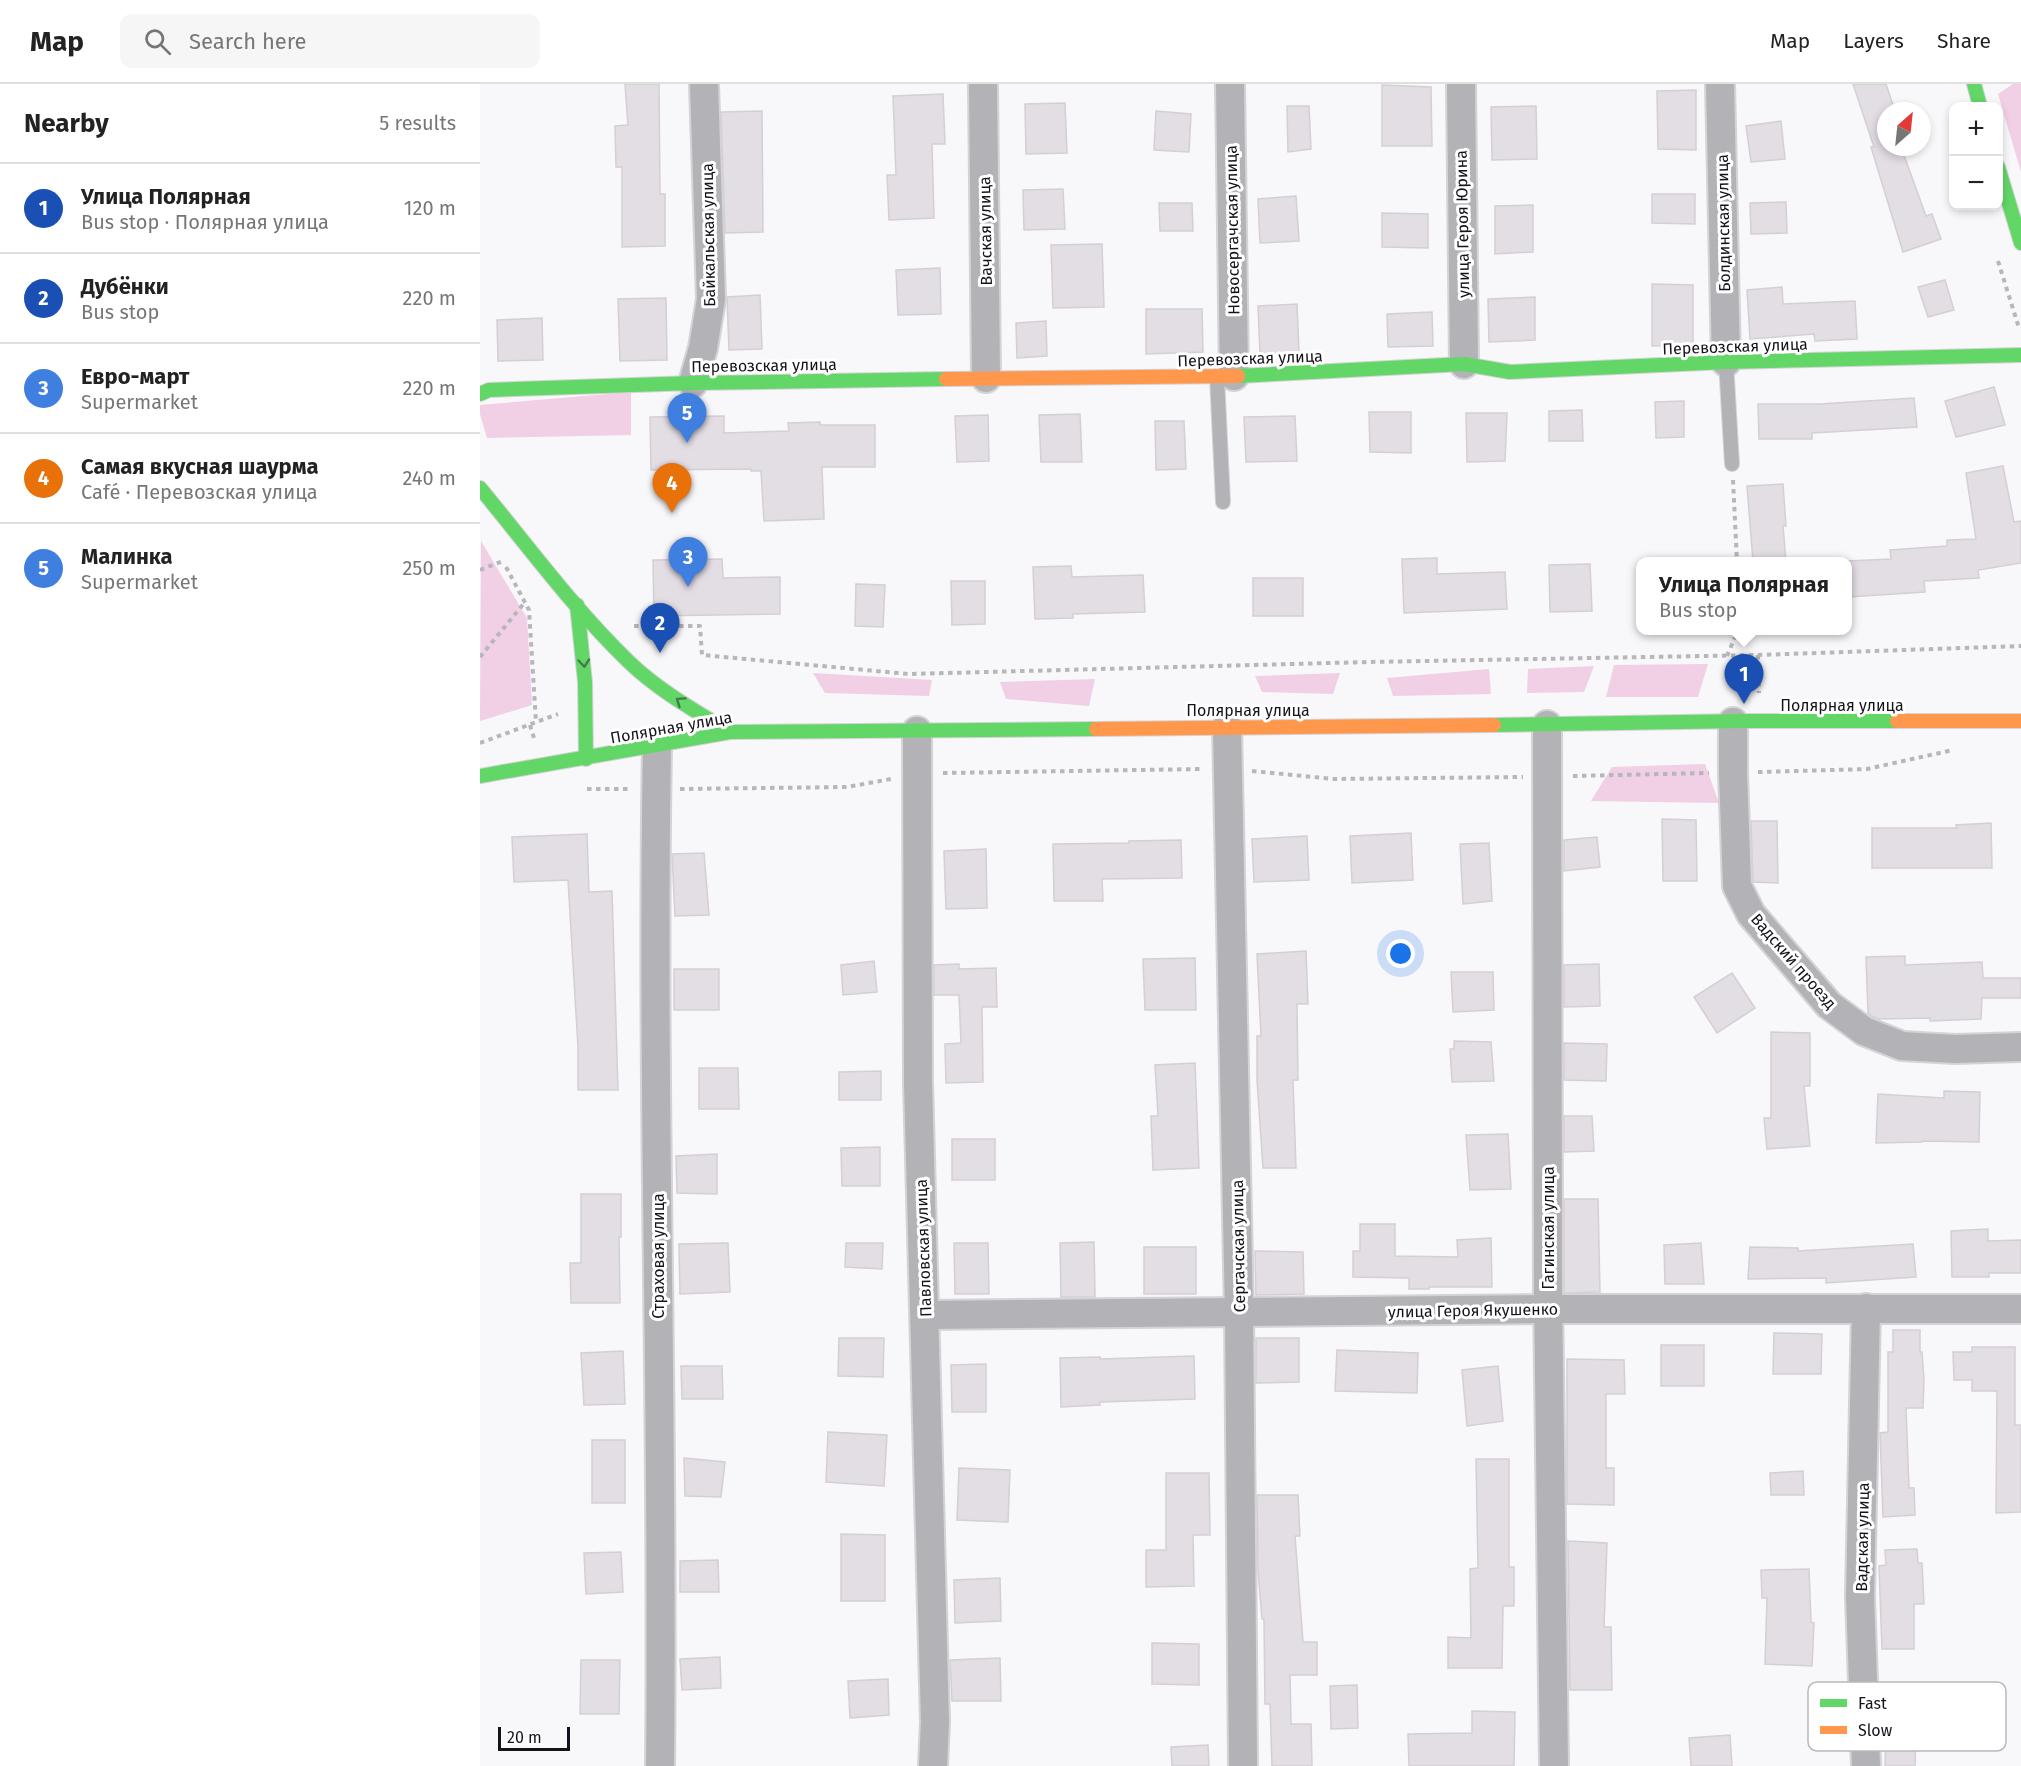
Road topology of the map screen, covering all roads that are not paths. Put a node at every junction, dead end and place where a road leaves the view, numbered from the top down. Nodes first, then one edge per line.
1 (704, 84) edge
2 (983, 84) edge
3 (1230, 84) edge
4 (1461, 84) edge
5 (1720, 84) edge
6 (1974, 84) edge
7 (1979, 102) edge
8 (2003, 184) edge
9 (2021, 243) edge
10 (2021, 356) edge
11 (1726, 362) junction
12 (1464, 364) junction
13 (1226, 377) junction
14 (986, 378) junction
15 (693, 383) junction
16 (480, 394) edge
17 (1732, 464) road end
18 (480, 488) edge
19 (1223, 502) dead end
20 (577, 605) junction
21 (2021, 721) edge
22 (1733, 722) junction
23 (1547, 725) junction
24 (1227, 727) junction
25 (918, 731) junction
26 (730, 732) junction
27 (657, 746) junction
28 (586, 759) junction
29 (480, 777) edge
30 (2021, 1047) edge
31 (1866, 1308) junction
32 (1548, 1309) junction
33 (2021, 1309) edge
34 (1239, 1313) junction
35 (925, 1316) junction
36 (1863, 1682) edge
37 (1865, 1751) edge
38 (660, 1766) edge
39 (933, 1766) edge
40 (1243, 1766) edge
41 (1554, 1766) edge
42 (1866, 1766) edge

1 - 15 street, Байкальская улица
2 - 14 street, Вачская улица
3 - 13 street, Новосергачская улица
4 - 12 street, улица Героя Юрина
5 - 11 street, Болдинская улица
6 - 7 street
8 - 9 street
10 - 11 street, Перевозская улица
11 - 12 street, Перевозская улица
11 - 17 lane
12 - 13 street, Перевозская улица
13 - 14 street, Перевозская улица
13 - 19 lane
14 - 15 street, Перевозская улица
15 - 16 street, Перевозская улица
18 - 20 street
26 -> 20 street
20 -> 28 street
21 - 22 street, Полярная улица
22 - 23 street, Полярная улица
22 - 30 street, Вадский проезд
23 - 24 street, Полярная улица
23 - 32 street, Гагинская улица
24 - 25 street, Полярная улица
24 - 34 street, Сергачская улица
25 - 26 street, Полярная улица
25 - 35 street, Павловская улица
26 - 27 street, Полярная улица
27 - 28 street, Полярная улица
27 - 38 street, Страховая улица
28 - 29 street, Полярная улица
31 - 32 street, улица Героя Якушенко
31 - 33 street, улица Героя Якушенко
31 - 36 street, Вадская улица
32 - 34 street, улица Героя Якушенко
32 - 41 street, Гагинская улица
34 - 35 street, улица Героя Якушенко
34 - 40 street, Сергачская улица
35 - 39 street, Павловская улица
37 - 42 street, Вадская улица

